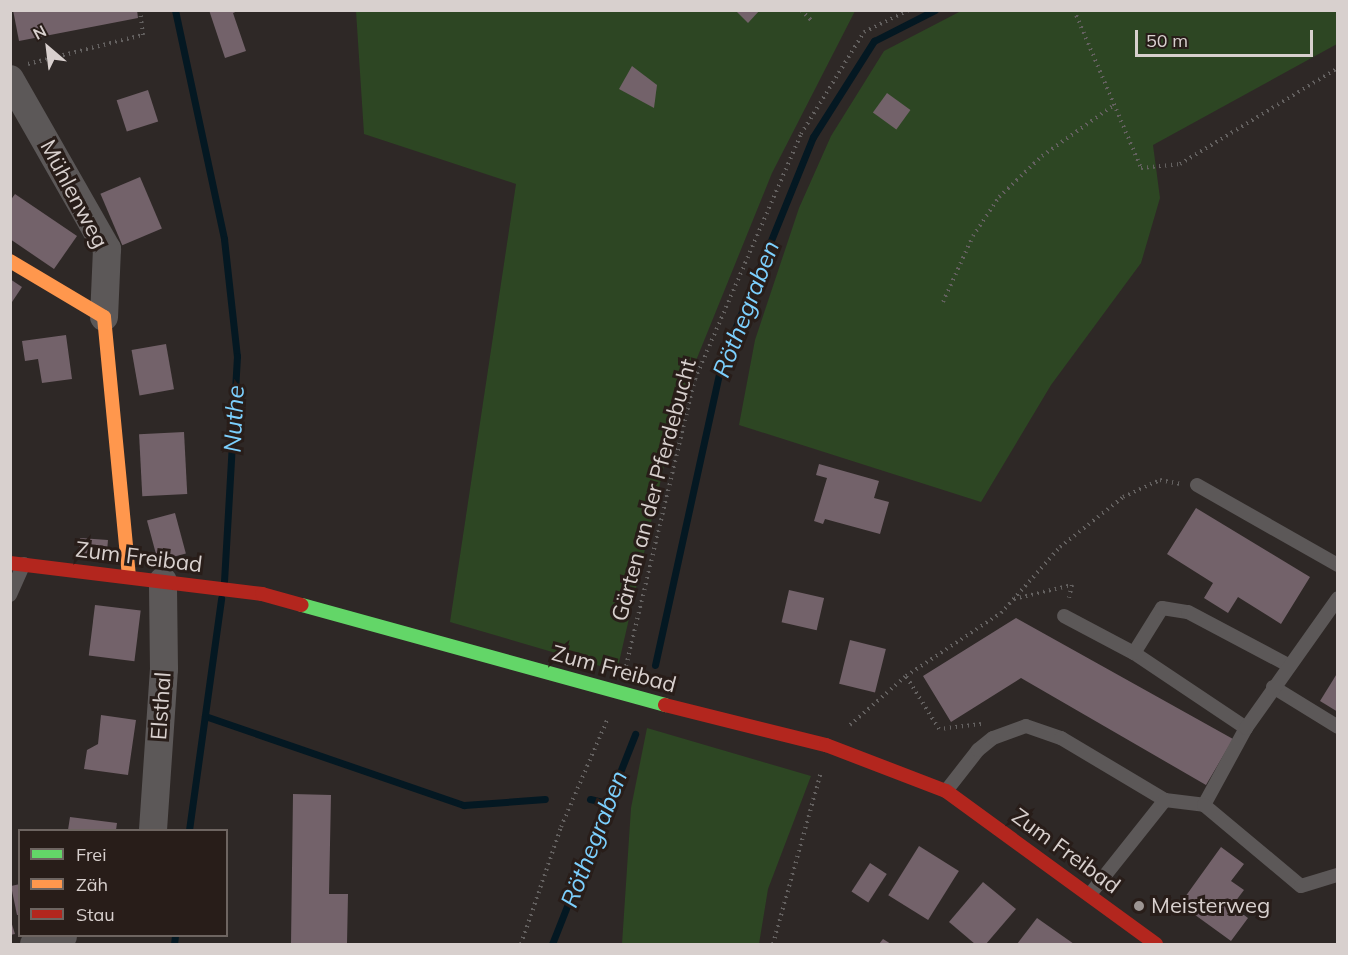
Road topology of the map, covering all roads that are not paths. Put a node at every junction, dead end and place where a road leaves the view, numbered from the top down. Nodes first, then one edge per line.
1 (16, 72) edge
2 (10, 261) edge
3 (104, 317) junction
4 (1197, 485) road end
5 (17, 563) edge
6 (1338, 565) edge
7 (129, 576) junction
8 (176, 583) junction
9 (10, 595) edge
10 (1338, 598) edge
11 (1064, 616) road end
12 (1134, 653) junction
13 (1290, 666) junction
14 (1273, 687) junction
15 (1338, 727) edge
16 (1246, 728) junction
17 (946, 792) junction
18 (1165, 800) junction
19 (1204, 805) junction
20 (153, 829) edge
21 (1338, 875) edge
22 (1091, 893) junction
23 (1156, 945) edge

1 - 3 street, Mühlenweg
2 - 3 street
3 - 7 street, Mühlenweg
4 - 6 lane
5 - 7 street, Zum Freibad
5 - 9 lane
7 - 8 street, Zum Freibad
8 - 17 street, Zum Freibad
8 - 20 street, Elsthal
10 - 13 lane
11 - 12 lane
12 - 13 lane
12 - 16 lane
13 - 14 lane
14 - 15 lane
14 - 16 lane
16 - 19 lane
17 - 18 lane
17 - 22 street, Zum Freibad
18 - 19 lane
18 - 22 lane
19 - 21 lane
22 - 23 street, Zum Freibad

